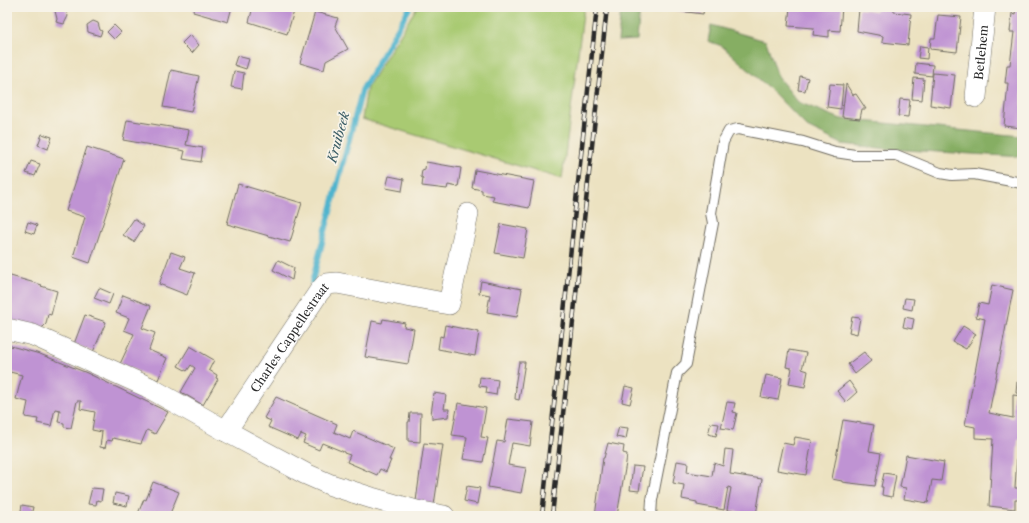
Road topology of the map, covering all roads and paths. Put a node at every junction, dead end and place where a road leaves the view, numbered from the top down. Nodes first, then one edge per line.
1 (985, 7) edge
2 (976, 97) dead end
3 (1022, 183) edge
4 (468, 214) dead end
5 (7, 330) edge
6 (226, 431) junction
7 (444, 516) edge
8 (651, 516) edge

1 - 2 street, Betlehem
3 - 8 lane
4 - 6 street, Charles Cappellestraat
5 - 6 street
6 - 7 street

